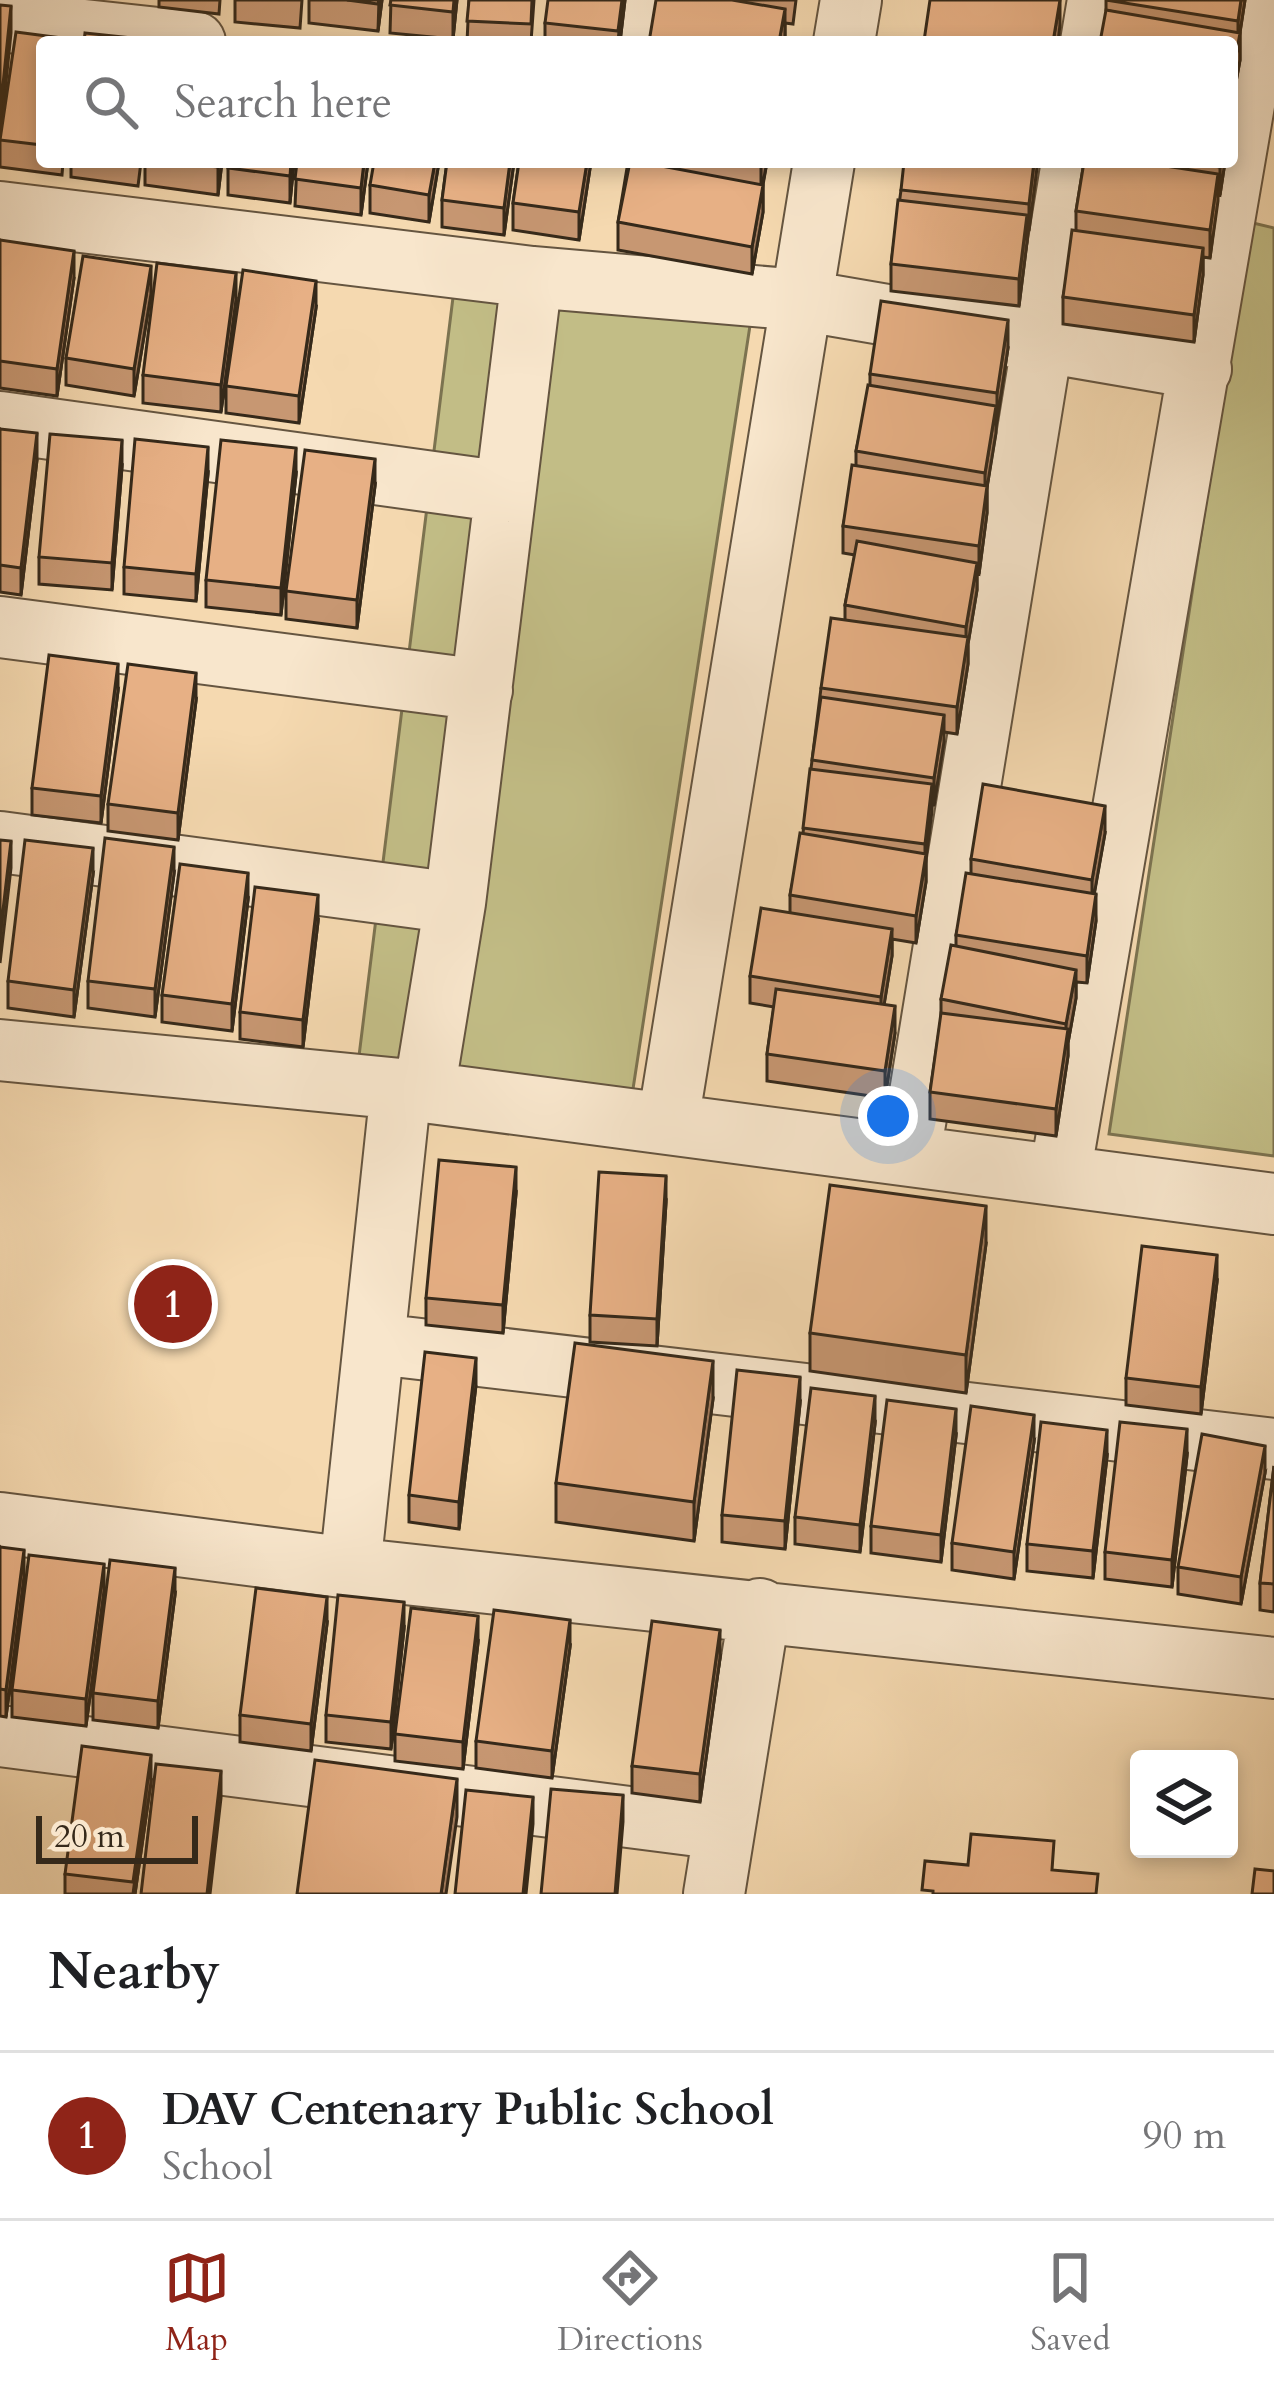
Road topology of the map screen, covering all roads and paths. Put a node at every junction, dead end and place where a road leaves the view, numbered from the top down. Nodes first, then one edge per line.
1 (638, 0) edge
2 (851, 0) edge
3 (1098, 0) edge
4 (1262, 0) edge
5 (0, 21) edge
6 (139, 36) edge
7 (629, 36) edge
8 (845, 36) edge
9 (1092, 36) edge
10 (1238, 145) edge
11 (823, 168) edge
12 (1071, 168) edge
13 (1234, 168) edge
14 (0, 212) edge
15 (532, 277) junction
16 (800, 300) junction
17 (1043, 340) junction
18 (1201, 369) junction
19 (0, 422) edge
20 (505, 492) junction
21 (0, 627) edge
22 (482, 690) junction
23 (0, 842) edge
24 (454, 903) junction
25 (0, 1050) edge
26 (413, 1090) junction
27 (668, 1122) junction
28 (910, 1154) junction
29 (1060, 1175) junction
30 (1274, 1204) edge
31 (377, 1344) junction
32 (1274, 1449) edge
33 (0, 1523) edge
34 (350, 1568) junction
35 (760, 1609) junction
36 (1274, 1668) edge
37 (0, 1736) edge
38 (722, 1828) junction
39 (714, 1894) edge

1 - 7 street
2 - 8 street
3 - 9 street
4 - 10 street
5 - 6 street
11 - 16 street
12 - 17 street
13 - 18 street
14 - 15 street
15 - 16 street
15 - 20 street
16 - 17 street
16 - 27 street
17 - 18 street
17 - 28 street
18 - 29 street
19 - 20 street
20 - 22 street
21 - 22 street
22 - 24 street
23 - 24 street
24 - 26 street
25 - 26 street
26 - 27 street
26 - 31 street
27 - 28 street
28 - 29 street
29 - 30 street
31 - 32 street
31 - 34 street
33 - 34 street
34 - 35 street
35 - 36 street
35 - 38 street
37 - 38 street
38 - 39 street

